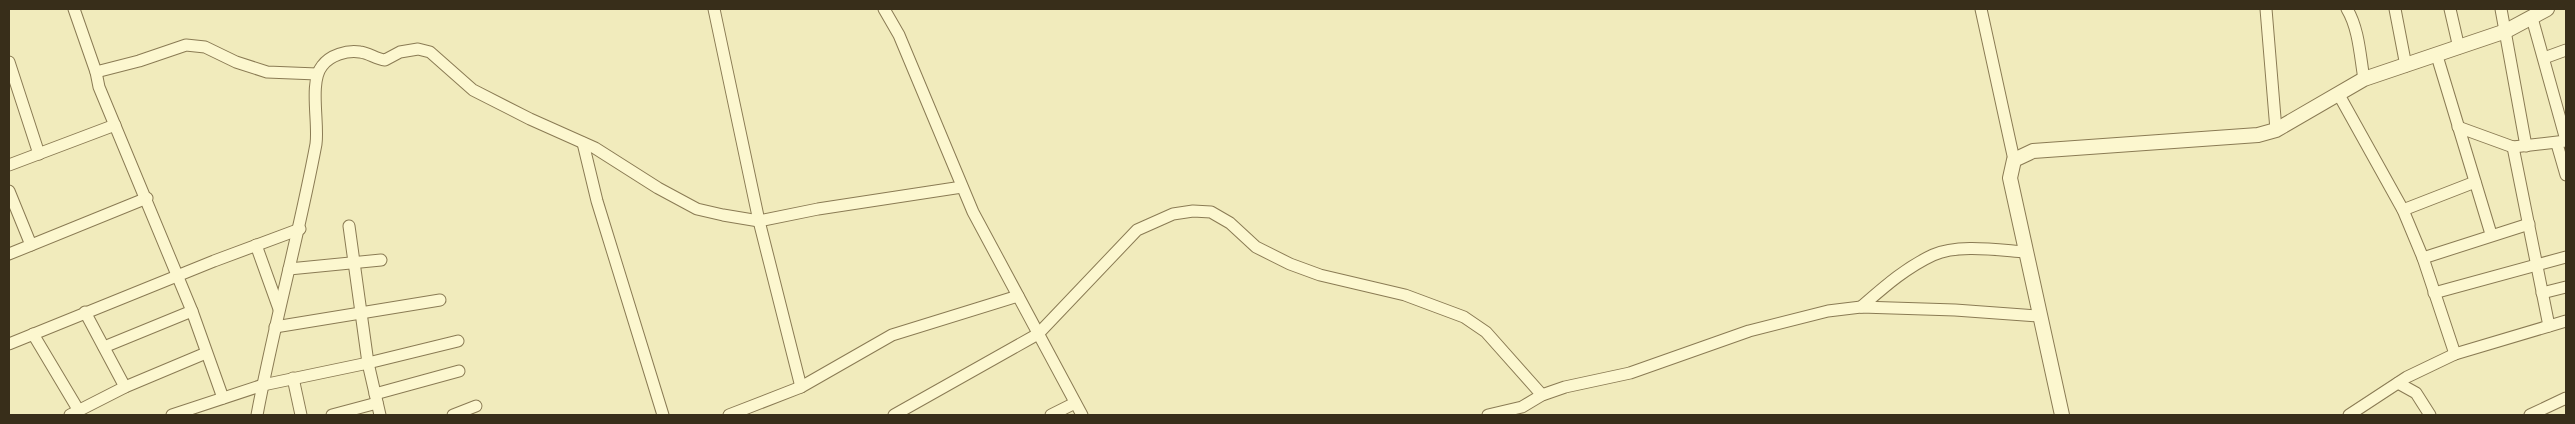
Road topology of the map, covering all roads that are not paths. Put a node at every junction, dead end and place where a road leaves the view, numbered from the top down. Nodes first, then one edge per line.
1 (74, 9) edge
2 (714, 9) edge
3 (884, 9) edge
4 (1981, 9) edge
5 (2266, 9) edge
6 (2347, 9) edge
7 (2395, 9) edge
8 (2450, 9) edge
9 (2501, 9) edge
10 (2548, 9) edge
11 (2532, 18) junction
12 (2506, 31) junction
13 (2459, 48) junction
14 (2566, 50) edge
15 (2436, 56) junction
16 (2544, 58) junction
17 (9, 62) edge
18 (2406, 66) junction
19 (96, 72) junction
20 (317, 74) junction
21 (2364, 79) junction
22 (2339, 95) junction
23 (2562, 105) edge
24 (115, 125) junction
25 (2458, 127) junction
26 (2276, 130) junction
27 (584, 142) junction
28 (2563, 142) edge
29 (2526, 146) junction
30 (2513, 147) junction
31 (39, 154) junction
32 (2014, 160) junction
33 (9, 165) edge
34 (2566, 175) edge
35 (2476, 182) junction
36 (962, 186) junction
37 (9, 191) edge
38 (146, 198) junction
39 (2403, 210) junction
40 (759, 221) junction
41 (2528, 224) junction
42 (350, 226) dead end
43 (300, 229) junction
44 (2492, 234) junction
45 (31, 245) junction
46 (256, 245) junction
47 (2025, 252) junction
48 (9, 254) edge
49 (2566, 257) edge
50 (2423, 258) junction
51 (381, 260) dead end
52 (354, 263) junction
53 (2537, 265) junction
54 (289, 269) junction
55 (177, 276) junction
56 (2566, 287) edge
57 (2434, 293) junction
58 (2542, 293) junction
59 (1018, 296) junction
60 (440, 300) dead end
61 (1861, 307) junction
62 (279, 310) junction
63 (192, 311) junction
64 (85, 312) junction
65 (361, 314) junction
66 (2039, 316) junction
67 (2566, 321) edge
68 (2549, 326) junction
69 (275, 327) junction
70 (33, 334) junction
71 (1038, 334) junction
72 (458, 341) dead end
73 (9, 344) edge
74 (104, 347) junction
75 (206, 352) junction
76 (2454, 354) junction
77 (368, 363) junction
78 (458, 372) dead end
79 (293, 378) junction
80 (2398, 383) junction
81 (263, 385) junction
82 (125, 387) junction
83 (800, 387) junction
84 (1542, 395) junction
85 (223, 398) junction
86 (376, 398) junction
87 (2566, 398) edge
88 (1075, 403) junction
89 (476, 406) dead end
90 (75, 413) edge
91 (172, 415) edge
92 (257, 415) edge
93 (301, 415) edge
94 (332, 415) edge
95 (380, 415) edge
96 (453, 415) edge
97 (663, 415) edge
98 (729, 415) edge
99 (894, 415) edge
100 (1051, 415) edge
101 (1082, 415) edge
102 (1488, 415) edge
103 (2062, 415) edge
104 (2349, 415) edge
105 (2430, 415) edge
106 (2530, 415) edge

1 - 19 street
2 - 40 street
3 - 36 street
4 - 32 street
5 - 26 street
6 - 21 street
7 - 18 street
8 - 13 street
9 - 12 street
10 - 11 street
11 - 12 street
11 - 16 street
12 - 13 street
12 - 29 street
13 - 15 street
14 - 16 street
15 - 18 street
15 - 25 street
16 - 23 street
17 - 31 street
18 - 21 street
19 - 20 street
19 - 24 street
20 - 27 street
20 - 43 street
21 - 22 street
22 - 26 street
22 - 39 street
23 - 28 street
24 - 31 street
24 - 38 street
25 - 30 street
25 - 35 street
26 - 32 street
27 - 40 street
27 - 97 street
28 - 29 street
28 - 34 street
29 - 30 street
30 - 41 street
31 - 33 street
32 - 47 street
35 - 39 street
35 - 44 street
36 - 40 street
36 - 59 street
37 - 45 street
38 - 45 street
38 - 55 street
39 - 50 street
40 - 83 street
41 - 44 street
41 - 53 street
42 - 52 street
43 - 46 street
43 - 54 street
44 - 50 street
45 - 48 street
46 - 55 street
46 - 62 street
47 - 61 street
47 - 66 street
49 - 53 street
50 - 57 street
51 - 52 street
52 - 54 street
52 - 65 street
53 - 57 street
53 - 58 street
54 - 62 street
55 - 63 street
55 - 64 street
56 - 58 street
57 - 76 street
58 - 68 street
59 - 71 street
59 - 83 street
60 - 65 street
61 - 66 street
61 - 84 street
62 - 69 street
63 - 74 street
63 - 75 street
64 - 70 street
64 - 74 street
65 - 69 street
65 - 77 street
66 - 103 street
67 - 68 street
68 - 76 street
69 - 81 street
70 - 73 street
70 - 90 street
71 - 84 street
71 - 88 street
71 - 99 street
72 - 77 street
74 - 82 street
75 - 82 street
75 - 85 street
76 - 80 street
77 - 79 street
77 - 86 street
78 - 86 street
79 - 81 street
79 - 93 street
80 - 104 street
80 - 105 street
81 - 85 street
81 - 92 street
82 - 90 street
83 - 98 street
84 - 102 street
85 - 91 street
86 - 94 street
86 - 95 street
87 - 106 street
88 - 100 street
88 - 101 street
89 - 96 street

